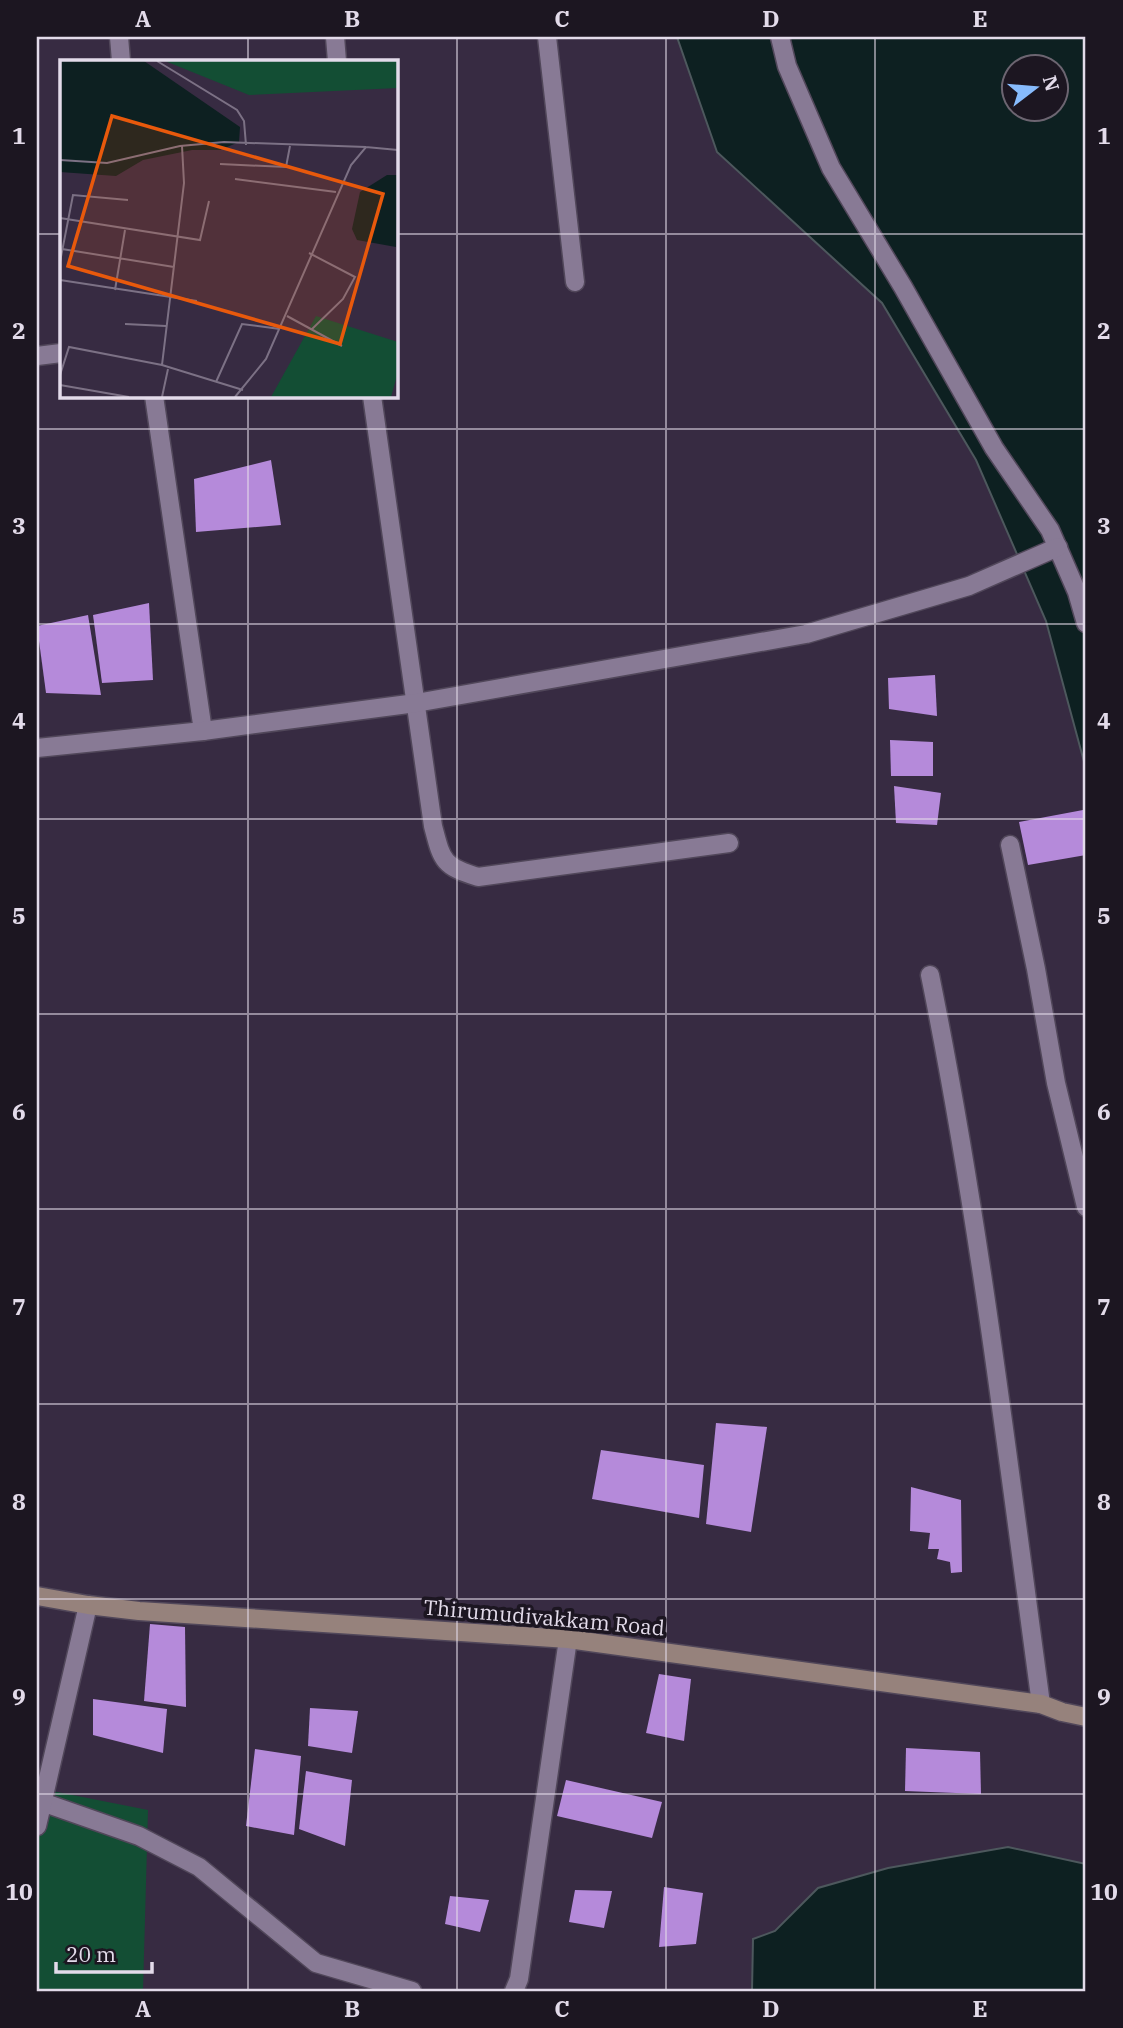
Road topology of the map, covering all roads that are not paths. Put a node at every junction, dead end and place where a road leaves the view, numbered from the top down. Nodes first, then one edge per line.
1 (119, 37) edge
2 (335, 37) edge
3 (547, 37) edge
4 (780, 37) edge
5 (121, 60) edge
6 (337, 60) edge
7 (575, 282) dead end
8 (60, 353) edge
9 (37, 356) edge
10 (154, 397) edge
11 (372, 397) edge
12 (1058, 547) junction
13 (1086, 623) edge
14 (416, 703) junction
15 (203, 731) junction
16 (37, 748) edge
17 (729, 843) dead end
18 (1010, 845) dead end
19 (930, 975) dead end
20 (1086, 1207) edge
21 (37, 1596) edge
22 (88, 1605) junction
23 (568, 1639) junction
24 (1041, 1704) junction
25 (1086, 1717) edge
26 (42, 1802) junction
27 (37, 1826) edge
28 (412, 1991) edge
29 (514, 1991) edge

1 - 5 street
2 - 6 street
3 - 7 street
4 - 12 street
8 - 9 street
10 - 15 street
11 - 14 street
12 - 13 street
12 - 14 street
14 - 15 street
14 - 17 street
15 - 16 street
18 - 20 street
19 - 24 street
21 - 22 street, Thirumudivakkam Road
22 - 23 street, Thirumudivakkam Road
22 - 26 street
23 - 24 street, Thirumudivakkam Road
23 - 29 street
24 - 25 street, Thirumudivakkam Road
26 - 27 street
26 - 28 street

